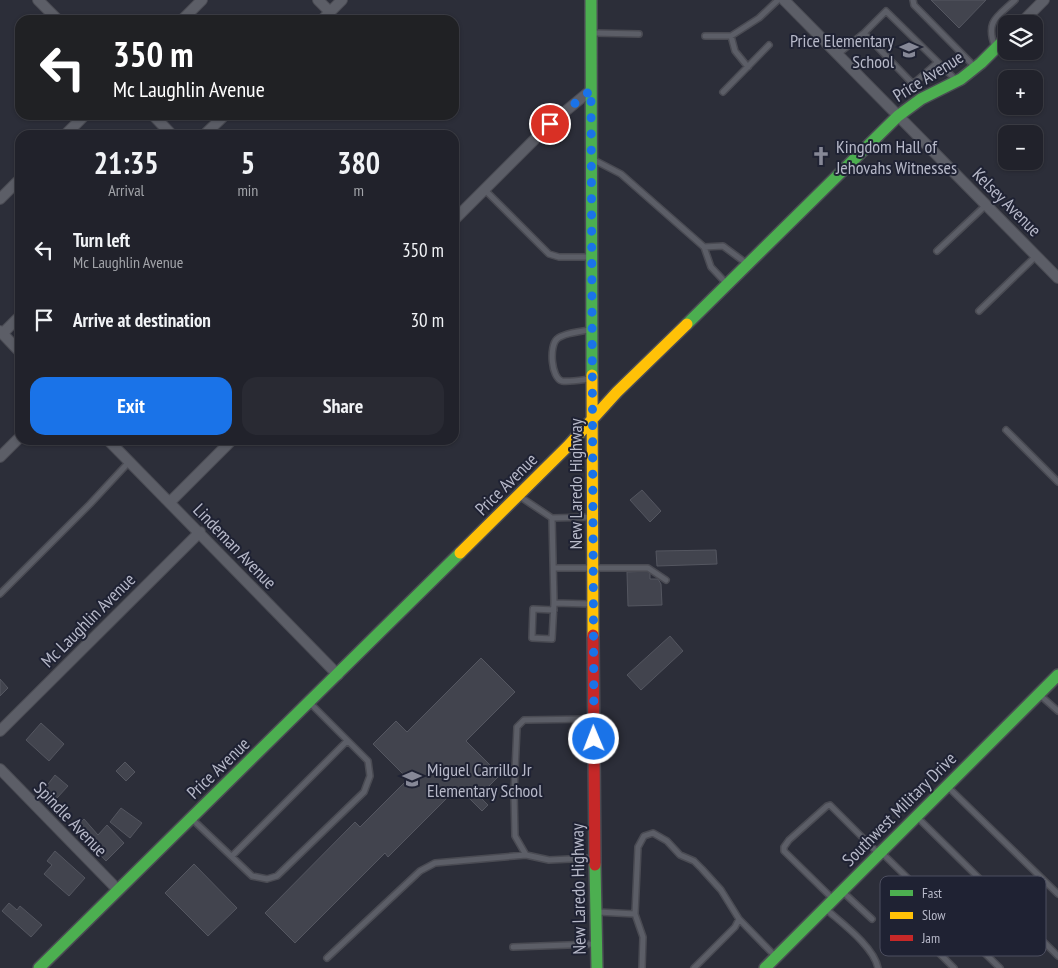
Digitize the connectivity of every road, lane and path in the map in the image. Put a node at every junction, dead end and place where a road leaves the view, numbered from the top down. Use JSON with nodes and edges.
{"nodes":[{"id":1,"x":38,"y":0,"type":"edge"},
{"id":2,"x":202,"y":0,"type":"edge"},
{"id":3,"x":318,"y":0,"type":"edge"},
{"id":4,"x":342,"y":0,"type":"edge"},
{"id":5,"x":591,"y":0,"type":"edge"},
{"id":6,"x":778,"y":0,"type":"edge"},
{"id":7,"x":784,"y":0,"type":"edge"},
{"id":8,"x":913,"y":0,"type":"edge"},
{"id":9,"x":1015,"y":0,"type":"edge"},
{"id":10,"x":1044,"y":0,"type":"edge"},
{"id":11,"x":330,"y":12,"type":"junction"},
{"id":12,"x":53,"y":15,"type":"edge"},
{"id":13,"x":187,"y":15,"type":"edge"},
{"id":14,"x":327,"y":15,"type":"edge"},
{"id":15,"x":1029,"y":15,"type":"edge"},
{"id":16,"x":864,"y":32,"type":"junction"},
{"id":17,"x":591,"y":33,"type":"junction"},
{"id":18,"x":638,"y":34,"type":"dead end"},
{"id":19,"x":705,"y":36,"type":"dead end"},
{"id":20,"x":730,"y":36,"type":"junction"},
{"id":21,"x":770,"y":45,"type":"dead end"},
{"id":22,"x":996,"y":48,"type":"joint"},
{"id":23,"x":838,"y":54,"type":"junction"},
{"id":24,"x":937,"y":63,"type":"junction"},
{"id":25,"x":748,"y":67,"type":"junction"},
{"id":26,"x":975,"y":68,"type":"junction"},
{"id":27,"x":957,"y":81,"type":"junction"},
{"id":28,"x":591,"y":90,"type":"junction"},
{"id":29,"x":723,"y":92,"type":"dead end"},
{"id":30,"x":898,"y":116,"type":"junction"},
{"id":31,"x":80,"y":120,"type":"edge"},
{"id":32,"x":157,"y":120,"type":"edge"},
{"id":33,"x":220,"y":120,"type":"edge"},
{"id":34,"x":70,"y":130,"type":"edge"},
{"id":35,"x":167,"y":130,"type":"edge"},
{"id":36,"x":209,"y":130,"type":"edge"},
{"id":37,"x":592,"y":159,"type":"junction"},
{"id":38,"x":15,"y":184,"type":"edge"},
{"id":39,"x":485,"y":190,"type":"junction"},
{"id":40,"x":0,"y":199,"type":"edge"},
{"id":41,"x":986,"y":204,"type":"junction"},
{"id":42,"x":459,"y":215,"type":"edge"},
{"id":43,"x":704,"y":247,"type":"junction"},
{"id":44,"x":937,"y":251,"type":"dead end"},
{"id":45,"x":1036,"y":255,"type":"junction"},
{"id":46,"x":592,"y":257,"type":"junction"},
{"id":47,"x":748,"y":264,"type":"junction"},
{"id":48,"x":1058,"y":278,"type":"edge"},
{"id":49,"x":727,"y":284,"type":"junction"},
{"id":50,"x":979,"y":311,"type":"dead end"},
{"id":51,"x":15,"y":320,"type":"edge"},
{"id":52,"x":592,"y":329,"type":"junction"},
{"id":53,"x":1,"y":333,"type":"edge"},
{"id":54,"x":15,"y":347,"type":"edge"},
{"id":55,"x":592,"y":379,"type":"junction"},
{"id":56,"x":592,"y":420,"type":"junction"},
{"id":57,"x":1006,"y":430,"type":"dead end"},
{"id":58,"x":15,"y":442,"type":"edge"},
{"id":59,"x":113,"y":445,"type":"edge"},
{"id":60,"x":227,"y":445,"type":"edge"},
{"id":61,"x":0,"y":457,"type":"edge"},
{"id":62,"x":129,"y":462,"type":"junction"},
{"id":63,"x":1058,"y":482,"type":"edge"},
{"id":64,"x":518,"y":496,"type":"junction"},
{"id":65,"x":170,"y":502,"type":"junction"},
{"id":66,"x":593,"y":517,"type":"junction"},
{"id":67,"x":552,"y":518,"type":"junction"},
{"id":68,"x":200,"y":532,"type":"junction"},
{"id":69,"x":554,"y":568,"type":"junction"},
{"id":70,"x":593,"y":568,"type":"junction"},
{"id":71,"x":666,"y":580,"type":"dead end"},
{"id":72,"x":0,"y":594,"type":"edge"},
{"id":73,"x":554,"y":603,"type":"junction"},
{"id":74,"x":593,"y":604,"type":"junction"},
{"id":75,"x":554,"y":610,"type":"junction"},
{"id":76,"x":338,"y":674,"type":"junction"},
{"id":77,"x":1058,"y":675,"type":"edge"},
{"id":78,"x":1039,"y":694,"type":"junction"},
{"id":79,"x":310,"y":702,"type":"junction"},
{"id":80,"x":1058,"y":710,"type":"edge"},
{"id":81,"x":593,"y":719,"type":"junction"},
{"id":82,"x":0,"y":731,"type":"edge"},
{"id":83,"x":347,"y":741,"type":"junction"},
{"id":84,"x":0,"y":769,"type":"edge"},
{"id":85,"x":947,"y":786,"type":"junction"},
{"id":86,"x":916,"y":817,"type":"junction"},
{"id":87,"x":192,"y":818,"type":"junction"},
{"id":88,"x":880,"y":853,"type":"junction"},
{"id":89,"x":526,"y":855,"type":"junction"},
{"id":90,"x":232,"y":856,"type":"junction"},
{"id":91,"x":595,"y":858,"type":"junction"},
{"id":92,"x":904,"y":876,"type":"edge"},
{"id":93,"x":976,"y":876,"type":"edge"},
{"id":94,"x":1040,"y":876,"type":"edge"},
{"id":95,"x":1046,"y":882,"type":"edge"},
{"id":96,"x":118,"y":890,"type":"junction"},
{"id":97,"x":842,"y":891,"type":"junction"},
{"id":98,"x":1058,"y":894,"type":"edge"},
{"id":99,"x":829,"y":904,"type":"junction"},
{"id":100,"x":595,"y":912,"type":"junction"},
{"id":101,"x":635,"y":914,"type":"junction"},
{"id":102,"x":739,"y":919,"type":"junction"},
{"id":103,"x":872,"y":919,"type":"dead end"},
{"id":104,"x":596,"y":944,"type":"junction"},
{"id":105,"x":1046,"y":944,"type":"edge"},
{"id":106,"x":513,"y":947,"type":"dead end"},
{"id":107,"x":942,"y":956,"type":"edge"},
{"id":108,"x":987,"y":956,"type":"edge"},
{"id":109,"x":1058,"y":956,"type":"edge"},
{"id":110,"x":776,"y":957,"type":"junction"},
{"id":111,"x":327,"y":958,"type":"dead end"},
{"id":112,"x":39,"y":968,"type":"edge"},
{"id":113,"x":596,"y":968,"type":"edge"},
{"id":114,"x":642,"y":968,"type":"edge"},
{"id":115,"x":694,"y":968,"type":"edge"},
{"id":116,"x":765,"y":968,"type":"edge"},
{"id":117,"x":878,"y":968,"type":"edge"},
{"id":118,"x":954,"y":968,"type":"edge"},
{"id":119,"x":1000,"y":968,"type":"edge"}],
"edges":[{"from":1,"to":12,"type":"street"},
{"from":2,"to":13,"type":"street"},
{"from":3,"to":11,"type":"street"},
{"from":4,"to":11,"type":"street"},
{"from":5,"to":17,"type":"main road","name":"New Laredo Highway"},
{"from":6,"to":20,"type":"lane"},
{"from":7,"to":23,"type":"street","name":"Kelsey Avenue"},
{"from":8,"to":26,"type":"lane"},
{"from":9,"to":22,"type":"lane"},
{"from":10,"to":15,"type":"street"},
{"from":11,"to":14,"type":"street"},
{"from":16,"to":23,"type":"lane"},
{"from":16,"to":24,"type":"lane"},
{"from":16,"to":24,"type":"lane"},
{"from":17,"to":18,"type":"lane"},
{"from":17,"to":28,"type":"main road","name":"New Laredo Highway"},
{"from":19,"to":20,"type":"lane"},
{"from":20,"to":25,"type":"lane"},
{"from":21,"to":25,"type":"lane"},
{"from":22,"to":26,"type":"main road","name":"Price Avenue"},
{"from":23,"to":30,"type":"street","name":"Kelsey Avenue"},
{"from":24,"to":27,"type":"lane"},
{"from":25,"to":29,"type":"lane"},
{"from":26,"to":27,"type":"main road","name":"Price Avenue"},
{"from":27,"to":30,"type":"main road","name":"Price Avenue"},
{"from":28,"to":37,"type":"main road","name":"New Laredo Highway"},
{"from":28,"to":39,"type":"street"},
{"from":30,"to":41,"type":"street","name":"Kelsey Avenue"},
{"from":30,"to":47,"type":"main road","name":"Price Avenue"},
{"from":31,"to":34,"type":"street"},
{"from":32,"to":35,"type":"street"},
{"from":33,"to":36,"type":"street"},
{"from":37,"to":43,"type":"lane"},
{"from":37,"to":46,"type":"main road","name":"New Laredo Highway"},
{"from":38,"to":40,"type":"street"},
{"from":39,"to":42,"type":"street"},
{"from":39,"to":46,"type":"lane"},
{"from":41,"to":44,"type":"lane"},
{"from":41,"to":45,"type":"street","name":"Kelsey Avenue"},
{"from":43,"to":47,"type":"lane"},
{"from":43,"to":49,"type":"lane"},
{"from":45,"to":48,"type":"street","name":"Kelsey Avenue"},
{"from":45,"to":50,"type":"lane"},
{"from":46,"to":52,"type":"main road","name":"New Laredo Highway"},
{"from":47,"to":49,"type":"main road","name":"Price Avenue"},
{"from":49,"to":56,"type":"main road","name":"Price Avenue"},
{"from":51,"to":53,"type":"street"},
{"from":52,"to":55,"type":"main road","name":"New Laredo Highway"},
{"from":52,"to":55,"type":"lane"},
{"from":53,"to":54,"type":"street"},
{"from":55,"to":56,"type":"main road","name":"New Laredo Highway"},
{"from":56,"to":64,"type":"main road","name":"Price Avenue"},
{"from":56,"to":66,"type":"main road","name":"New Laredo Highway"},
{"from":57,"to":63,"type":"lane"},
{"from":58,"to":61,"type":"street"},
{"from":59,"to":62,"type":"street","name":"Lindeman Avenue"},
{"from":60,"to":65,"type":"street"},
{"from":62,"to":65,"type":"street","name":"Lindeman Avenue"},
{"from":62,"to":72,"type":"lane"},
{"from":64,"to":67,"type":"lane"},
{"from":64,"to":76,"type":"main road","name":"Price Avenue"},
{"from":65,"to":68,"type":"street","name":"Lindeman Avenue"},
{"from":66,"to":67,"type":"lane"},
{"from":66,"to":70,"type":"main road","name":"New Laredo Highway"},
{"from":67,"to":69,"type":"lane"},
{"from":68,"to":76,"type":"street","name":"Lindeman Avenue"},
{"from":68,"to":82,"type":"street","name":"Mc Laughlin Avenue"},
{"from":69,"to":70,"type":"lane"},
{"from":69,"to":73,"type":"lane"},
{"from":70,"to":71,"type":"lane"},
{"from":70,"to":74,"type":"main road","name":"New Laredo Highway"},
{"from":73,"to":74,"type":"lane"},
{"from":73,"to":75,"type":"lane"},
{"from":74,"to":81,"type":"main road","name":"New Laredo Highway"},
{"from":75,"to":75,"type":"lane"},
{"from":76,"to":79,"type":"main road","name":"Price Avenue"},
{"from":77,"to":78,"type":"main road","name":"Southwest Military Drive"},
{"from":78,"to":80,"type":"lane"},
{"from":78,"to":85,"type":"main road","name":"Southwest Military Drive"},
{"from":79,"to":83,"type":"lane"},
{"from":79,"to":87,"type":"main road","name":"Price Avenue"},
{"from":81,"to":89,"type":"lane"},
{"from":81,"to":91,"type":"main road","name":"New Laredo Highway"},
{"from":83,"to":90,"type":"lane"},
{"from":83,"to":90,"type":"lane"},
{"from":84,"to":96,"type":"street","name":"Spindle Avenue"},
{"from":85,"to":86,"type":"main road","name":"Southwest Military Drive"},
{"from":85,"to":94,"type":"lane"},
{"from":86,"to":88,"type":"main road","name":"Southwest Military Drive"},
{"from":86,"to":93,"type":"lane"},
{"from":87,"to":90,"type":"lane"},
{"from":87,"to":96,"type":"main road","name":"Price Avenue"},
{"from":88,"to":92,"type":"lane"},
{"from":88,"to":97,"type":"main road","name":"Southwest Military Drive"},
{"from":88,"to":99,"type":"lane"},
{"from":89,"to":91,"type":"lane"},
{"from":89,"to":111,"type":"lane"},
{"from":91,"to":100,"type":"main road","name":"New Laredo Highway"},
{"from":95,"to":98,"type":"lane"},
{"from":96,"to":112,"type":"main road","name":"Price Avenue"},
{"from":97,"to":99,"type":"main road","name":"Southwest Military Drive"},
{"from":97,"to":103,"type":"lane"},
{"from":99,"to":110,"type":"main road","name":"Southwest Military Drive"},
{"from":99,"to":117,"type":"lane"},
{"from":100,"to":101,"type":"lane"},
{"from":100,"to":104,"type":"main road","name":"New Laredo Highway"},
{"from":101,"to":102,"type":"lane"},
{"from":101,"to":114,"type":"lane"},
{"from":102,"to":110,"type":"lane"},
{"from":102,"to":115,"type":"lane"},
{"from":104,"to":106,"type":"lane"},
{"from":104,"to":113,"type":"main road","name":"New Laredo Highway"},
{"from":105,"to":109,"type":"lane"},
{"from":107,"to":118,"type":"lane"},
{"from":108,"to":119,"type":"lane"},
{"from":110,"to":116,"type":"main road","name":"Southwest Military Drive"}]}
